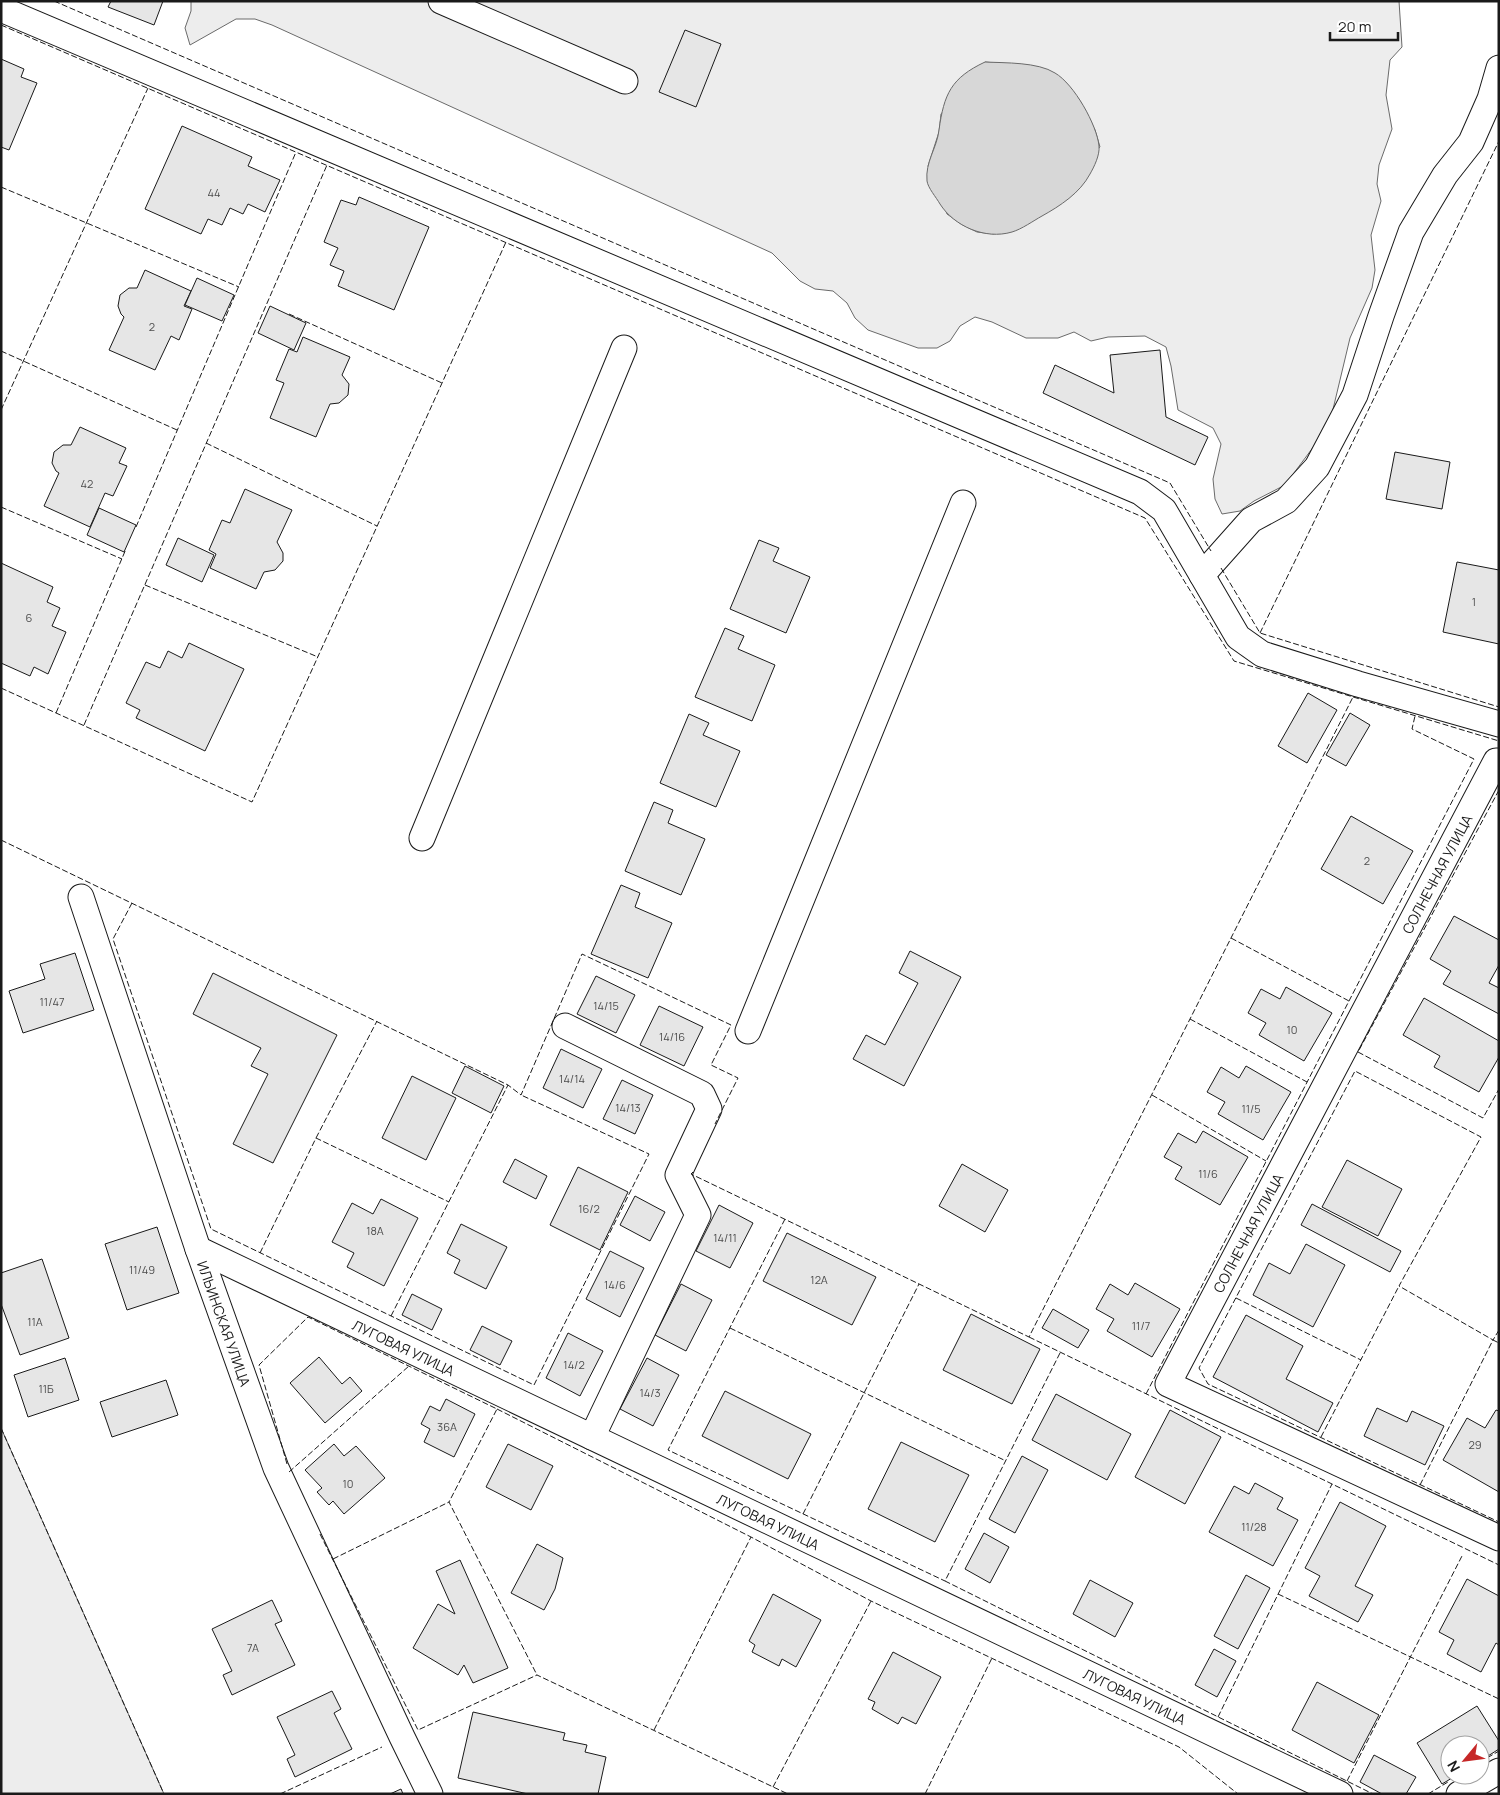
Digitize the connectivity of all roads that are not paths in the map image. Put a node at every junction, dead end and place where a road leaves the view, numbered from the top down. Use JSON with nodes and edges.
{"nodes":[{"id":1,"x":441,"y":1,"type":"edge"},
{"id":2,"x":1,"y":9,"type":"edge"},
{"id":3,"x":1499,"y":68,"type":"edge"},
{"id":4,"x":625,"y":81,"type":"dead end"},
{"id":5,"x":624,"y":348,"type":"dead end"},
{"id":6,"x":963,"y":503,"type":"dead end"},
{"id":7,"x":1202,"y":575,"type":"junction"},
{"id":8,"x":1499,"y":724,"type":"edge"},
{"id":9,"x":1499,"y":761,"type":"edge"},
{"id":10,"x":422,"y":838,"type":"dead end"},
{"id":11,"x":81,"y":897,"type":"dead end"},
{"id":12,"x":565,"y":1026,"type":"dead end"},
{"id":13,"x":748,"y":1031,"type":"dead end"},
{"id":14,"x":198,"y":1249,"type":"junction"},
{"id":15,"x":592,"y":1437,"type":"junction"},
{"id":16,"x":1499,"y":1538,"type":"edge"},
{"id":17,"x":1499,"y":1771,"type":"edge"},
{"id":18,"x":430,"y":1794,"type":"edge"},
{"id":19,"x":1340,"y":1794,"type":"edge"},
{"id":20,"x":1459,"y":1794,"type":"edge"}],
"edges":[{"from":1,"to":4,"type":"street"},
{"from":2,"to":7,"type":"street"},
{"from":3,"to":7,"type":"street"},
{"from":5,"to":10,"type":"street"},
{"from":6,"to":13,"type":"street"},
{"from":7,"to":8,"type":"street"},
{"from":9,"to":16,"type":"street","name":"СОЛНЕЧНАЯ УЛИЦА"},
{"from":11,"to":14,"type":"street","name":"ИЛЬИНСКАЯ УЛИЦА"},
{"from":12,"to":15,"type":"street"},
{"from":14,"to":15,"type":"street","name":"ЛУГОВАЯ УЛИЦА"},
{"from":14,"to":18,"type":"street","name":"ИЛЬИНСКАЯ УЛИЦА"},
{"from":15,"to":19,"type":"street","name":"ЛУГОВАЯ УЛИЦА"},
{"from":17,"to":20,"type":"street"}]}
